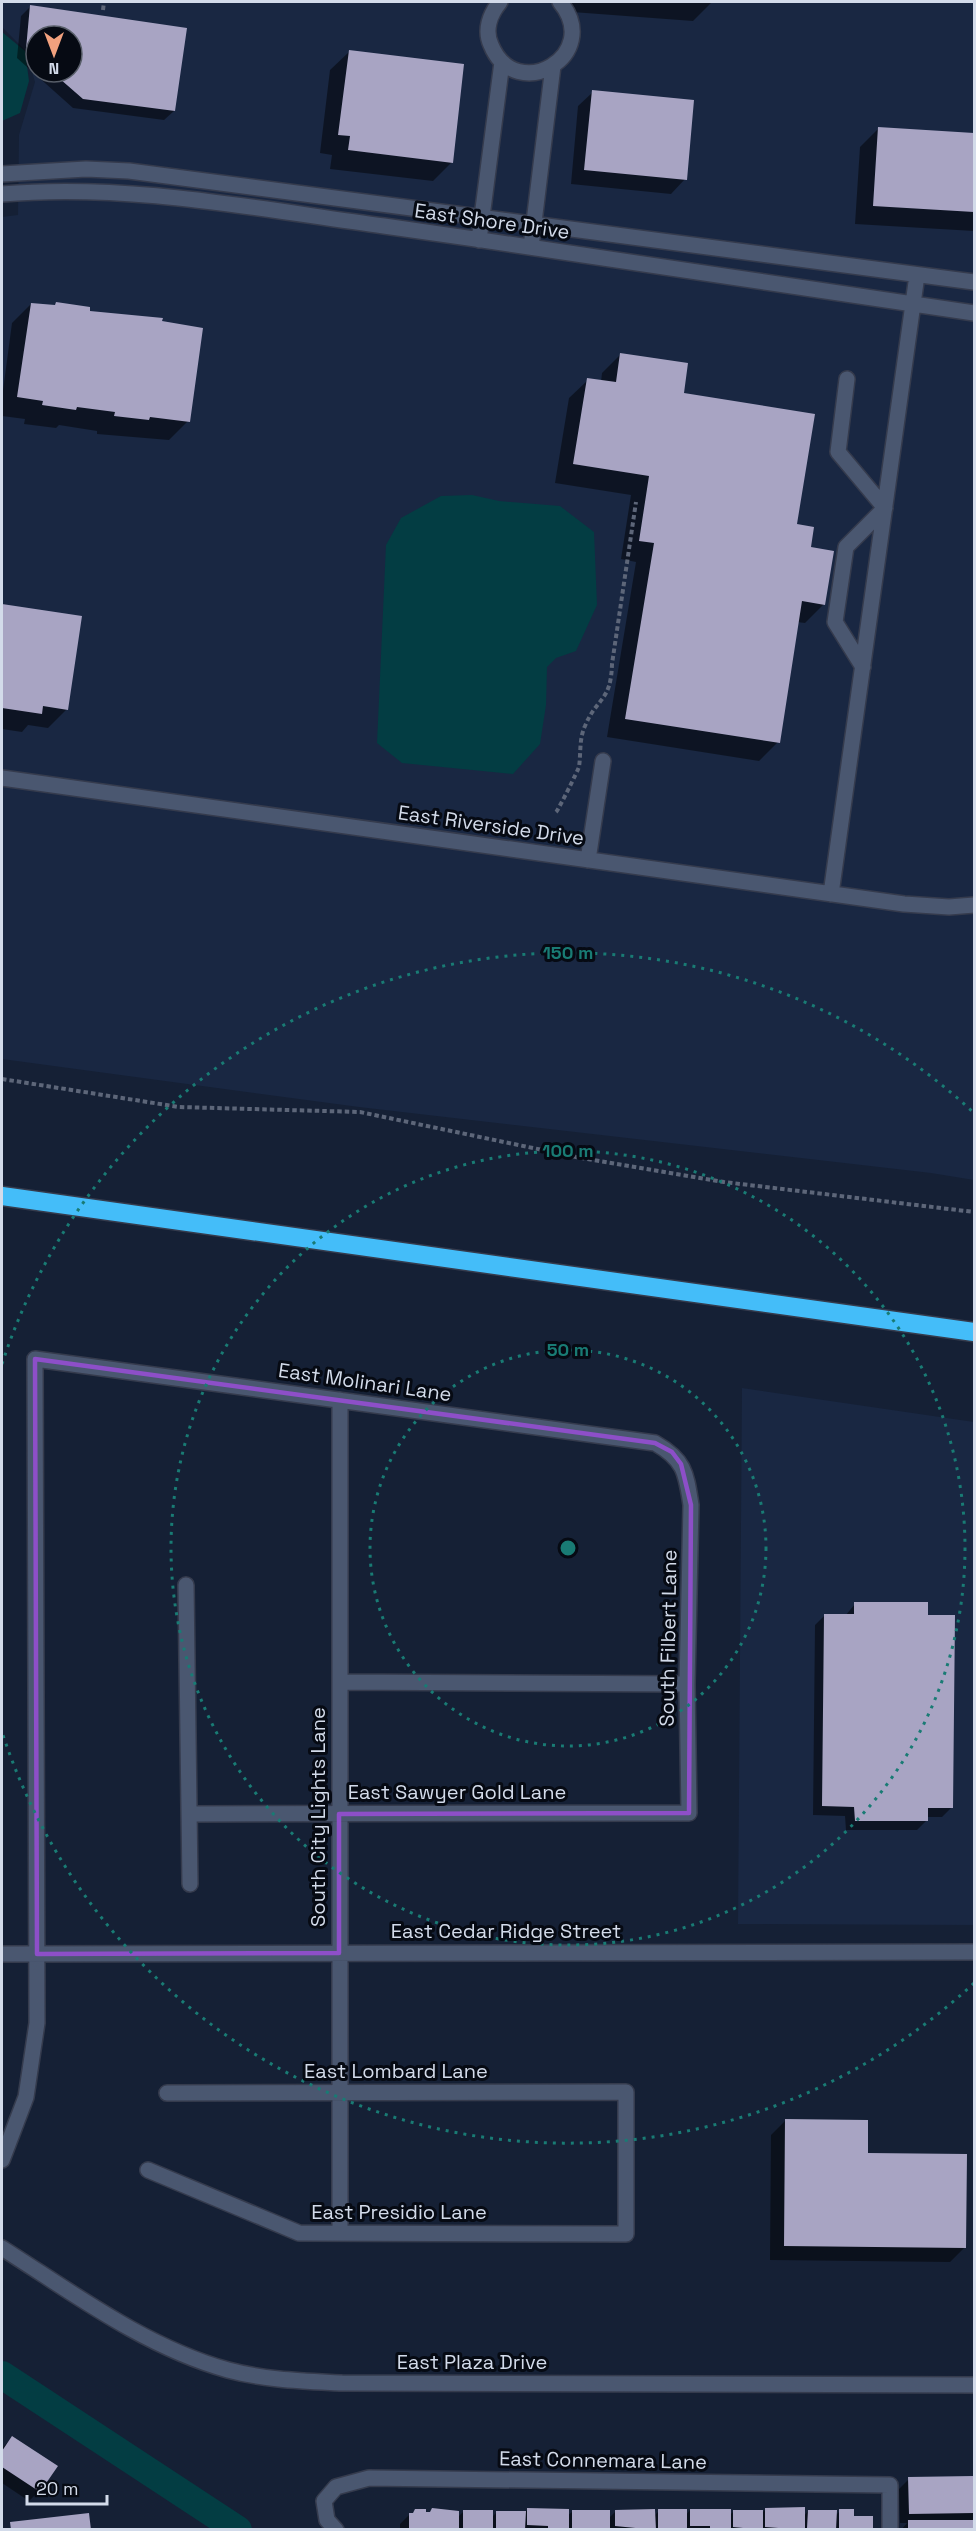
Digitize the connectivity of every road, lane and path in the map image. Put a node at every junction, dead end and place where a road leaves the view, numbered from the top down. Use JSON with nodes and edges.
{"nodes":[{"id":1,"x":104,"y":2,"type":"edge"},
{"id":2,"x":500,"y":2,"type":"edge"},
{"id":3,"x":560,"y":2,"type":"edge"},
{"id":4,"x":103,"y":10,"type":"dead end"},
{"id":5,"x":502,"y":62,"type":"junction"},
{"id":6,"x":553,"y":66,"type":"junction"},
{"id":7,"x":2,"y":174,"type":"edge"},
{"id":8,"x":2,"y":194,"type":"edge"},
{"id":9,"x":481,"y":218,"type":"junction"},
{"id":10,"x":534,"y":225,"type":"junction"},
{"id":11,"x":478,"y":240,"type":"junction"},
{"id":12,"x":531,"y":247,"type":"junction"},
{"id":13,"x":916,"y":275,"type":"junction"},
{"id":14,"x":975,"y":282,"type":"edge"},
{"id":15,"x":914,"y":303,"type":"junction"},
{"id":16,"x":975,"y":313,"type":"edge"},
{"id":17,"x":847,"y":379,"type":"dead end"},
{"id":18,"x":636,"y":502,"type":"dead end"},
{"id":19,"x":885,"y":508,"type":"junction"},
{"id":20,"x":863,"y":667,"type":"junction"},
{"id":21,"x":603,"y":761,"type":"dead end"},
{"id":22,"x":2,"y":778,"type":"edge"},
{"id":23,"x":556,"y":812,"type":"dead end"},
{"id":24,"x":588,"y":860,"type":"junction"},
{"id":25,"x":831,"y":894,"type":"junction"},
{"id":26,"x":975,"y":905,"type":"edge"},
{"id":27,"x":2,"y":1079,"type":"edge"},
{"id":28,"x":2,"y":1196,"type":"edge"},
{"id":29,"x":975,"y":1212,"type":"edge"},
{"id":30,"x":975,"y":1332,"type":"edge"},
{"id":31,"x":340,"y":1400,"type":"junction"},
{"id":32,"x":681,"y":1464,"type":"joint"},
{"id":33,"x":186,"y":1585,"type":"dead end"},
{"id":34,"x":340,"y":1682,"type":"junction"},
{"id":35,"x":687,"y":1684,"type":"junction"},
{"id":36,"x":689,"y":1813,"type":"joint"},
{"id":37,"x":189,"y":1814,"type":"junction"},
{"id":38,"x":339,"y":1814,"type":"junction"},
{"id":39,"x":190,"y":1884,"type":"dead end"},
{"id":40,"x":975,"y":1952,"type":"edge"},
{"id":41,"x":339,"y":1953,"type":"junction"},
{"id":42,"x":2,"y":1954,"type":"edge"},
{"id":43,"x":37,"y":1954,"type":"junction"},
{"id":44,"x":340,"y":2092,"type":"junction"},
{"id":45,"x":167,"y":2093,"type":"dead end"},
{"id":46,"x":2,"y":2160,"type":"edge"},
{"id":47,"x":148,"y":2170,"type":"dead end"},
{"id":48,"x":340,"y":2233,"type":"junction"},
{"id":49,"x":626,"y":2234,"type":"joint"},
{"id":50,"x":2,"y":2248,"type":"edge"},
{"id":51,"x":975,"y":2385,"type":"edge"},
{"id":52,"x":336,"y":2529,"type":"edge"},
{"id":53,"x":890,"y":2529,"type":"edge"}],
"edges":[{"from":1,"to":4,"type":"path"},
{"from":2,"to":5,"type":"street"},
{"from":3,"to":6,"type":"street"},
{"from":5,"to":6,"type":"street"},
{"from":5,"to":9,"type":"street"},
{"from":6,"to":10,"type":"street"},
{"from":7,"to":9,"type":"street","name":"East Shore Drive"},
{"from":8,"to":11,"type":"street","name":"East Shore Drive"},
{"from":9,"to":10,"type":"street","name":"East Shore Drive"},
{"from":9,"to":11,"type":"street"},
{"from":10,"to":12,"type":"street"},
{"from":10,"to":13,"type":"street","name":"East Shore Drive"},
{"from":11,"to":12,"type":"street","name":"East Shore Drive"},
{"from":12,"to":15,"type":"street","name":"East Shore Drive"},
{"from":13,"to":14,"type":"street","name":"East Shore Drive"},
{"from":13,"to":15,"type":"street"},
{"from":15,"to":16,"type":"street","name":"East Shore Drive"},
{"from":15,"to":19,"type":"street"},
{"from":17,"to":19,"type":"street"},
{"from":18,"to":23,"type":"path"},
{"from":19,"to":20,"type":"street"},
{"from":19,"to":20,"type":"street"},
{"from":20,"to":25,"type":"street"},
{"from":21,"to":24,"type":"street"},
{"from":22,"to":24,"type":"street","name":"East Riverside Drive"},
{"from":24,"to":25,"type":"street","name":"East Riverside Drive"},
{"from":25,"to":26,"type":"street","name":"East Riverside Drive"},
{"from":27,"to":29,"type":"path"},
{"from":28,"to":30,"type":"highway"},
{"from":31,"to":32,"type":"street","name":"East Molinari Lane"},
{"from":31,"to":34,"type":"street","name":"South City Lights Lane"},
{"from":31,"to":43,"type":"street","name":"East Molinari Lane"},
{"from":32,"to":35,"type":"street","name":"South Filbert Lane"},
{"from":33,"to":37,"type":"street"},
{"from":34,"to":35,"type":"street"},
{"from":34,"to":38,"type":"street","name":"South City Lights Lane"},
{"from":35,"to":36,"type":"street","name":"South Filbert Lane"},
{"from":36,"to":38,"type":"street","name":"East Sawyer Gold Lane"},
{"from":37,"to":38,"type":"street","name":"East Sawyer Gold Lane"},
{"from":37,"to":39,"type":"street"},
{"from":38,"to":41,"type":"street","name":"South City Lights Lane"},
{"from":40,"to":41,"type":"street","name":"East Cedar Ridge Street"},
{"from":41,"to":43,"type":"street","name":"East Cedar Ridge Street"},
{"from":41,"to":44,"type":"street","name":"South City Lights Lane"},
{"from":42,"to":43,"type":"street","name":"East Cedar Ridge Street"},
{"from":43,"to":46,"type":"street"},
{"from":44,"to":45,"type":"street","name":"East Lombard Lane"},
{"from":44,"to":48,"type":"street","name":"South City Lights Lane"},
{"from":44,"to":49,"type":"street","name":"East Lombard Lane"},
{"from":47,"to":48,"type":"street","name":"East Presidio Lane"},
{"from":48,"to":49,"type":"street","name":"East Presidio Lane"},
{"from":50,"to":51,"type":"street","name":"East Plaza Drive"},
{"from":52,"to":53,"type":"street","name":"East Connemara Lane"}]}
